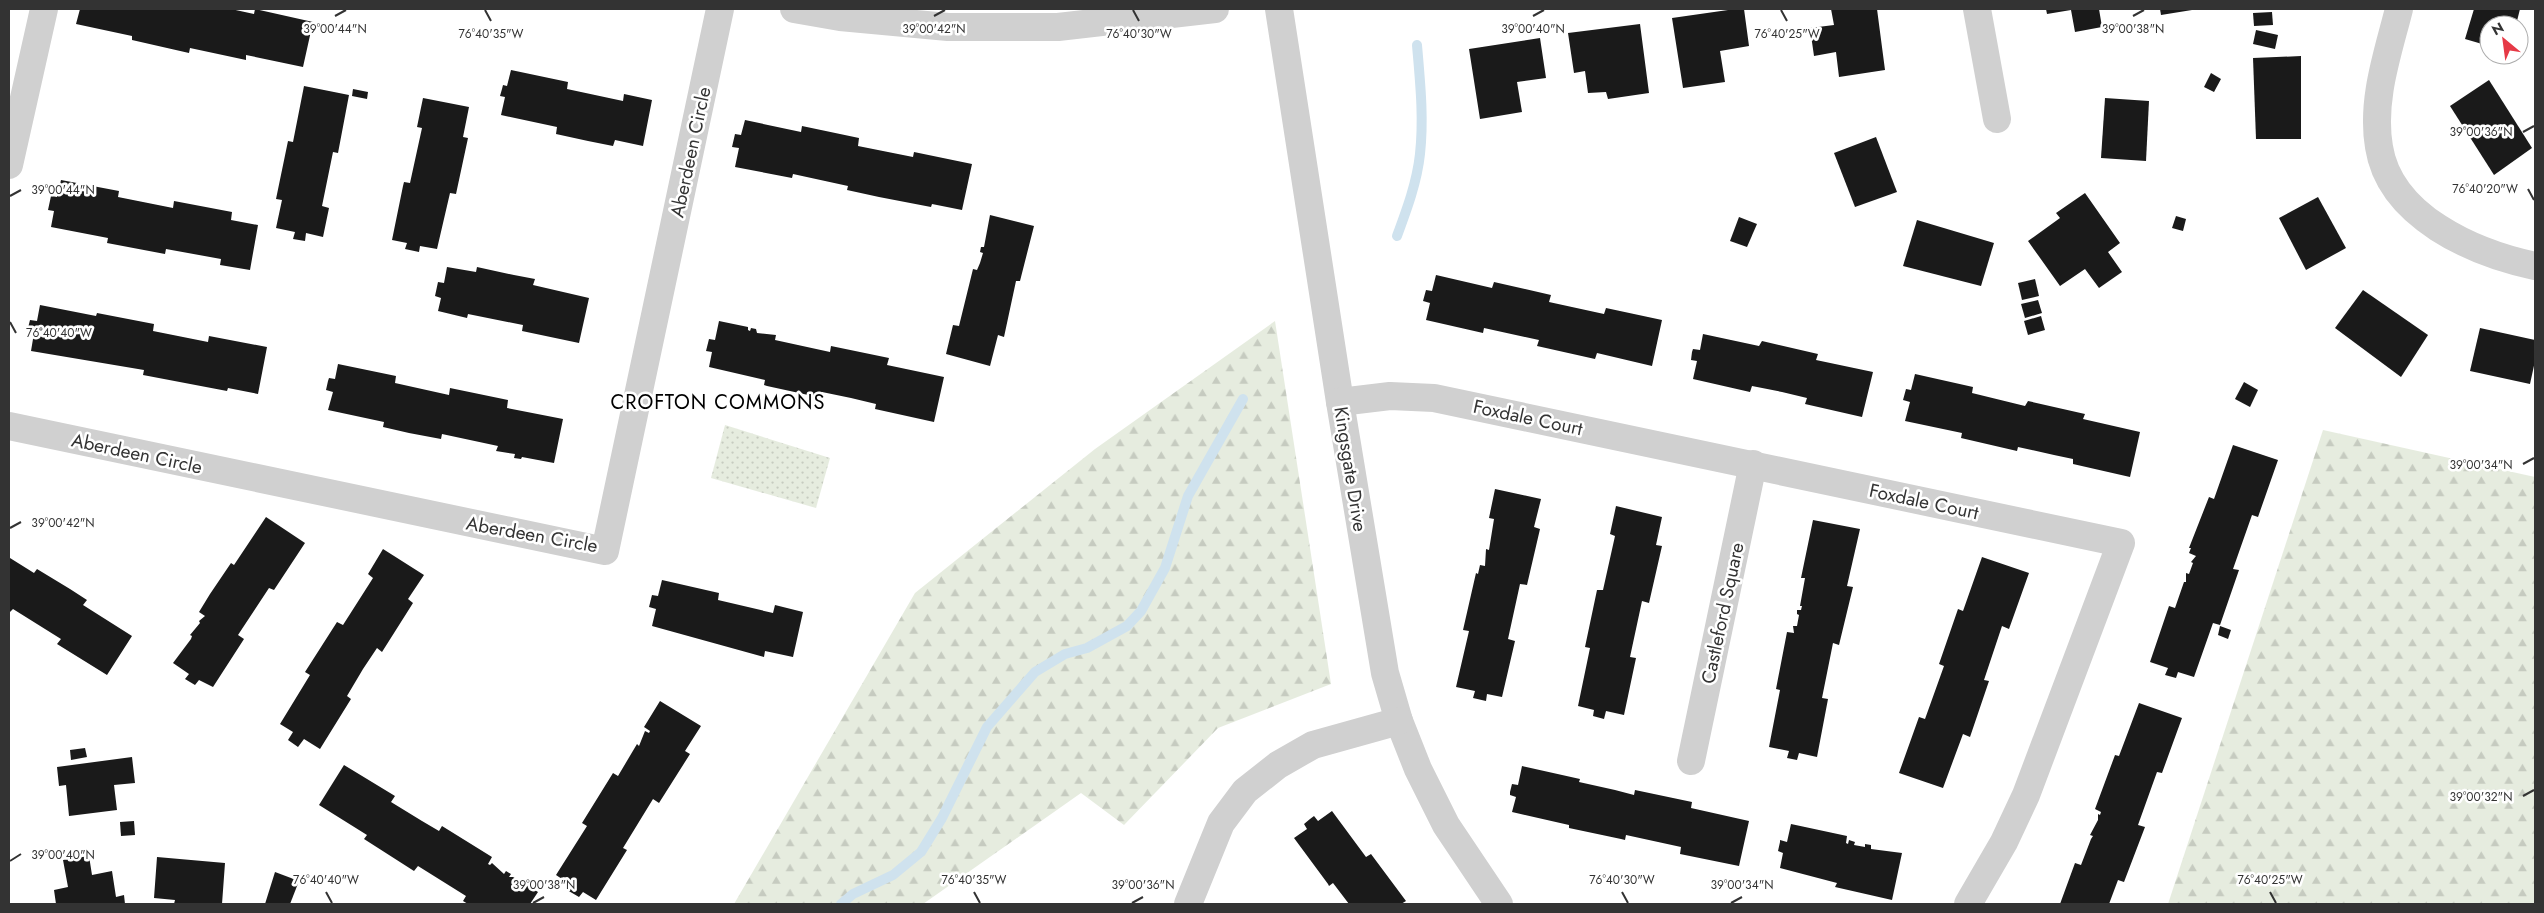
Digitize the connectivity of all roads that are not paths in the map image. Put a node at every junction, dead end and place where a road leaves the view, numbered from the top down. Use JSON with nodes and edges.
{"nodes":[{"id":1,"x":44,"y":9,"type":"edge"},
{"id":2,"x":720,"y":9,"type":"edge"},
{"id":3,"x":794,"y":9,"type":"edge"},
{"id":4,"x":1215,"y":9,"type":"edge"},
{"id":5,"x":1279,"y":9,"type":"edge"},
{"id":6,"x":1977,"y":9,"type":"edge"},
{"id":7,"x":2400,"y":9,"type":"edge"},
{"id":8,"x":1057,"y":18,"type":"edge"},
{"id":9,"x":1997,"y":119,"type":"dead end"},
{"id":10,"x":9,"y":165,"type":"edge"},
{"id":11,"x":2535,"y":266,"type":"edge"},
{"id":12,"x":1340,"y":402,"type":"junction"},
{"id":13,"x":9,"y":426,"type":"edge"},
{"id":14,"x":1753,"y":464,"type":"junction"},
{"id":15,"x":1398,"y":721,"type":"junction"},
{"id":16,"x":1692,"y":761,"type":"dead end"},
{"id":17,"x":1188,"y":904,"type":"edge"},
{"id":18,"x":1499,"y":904,"type":"edge"},
{"id":19,"x":1968,"y":904,"type":"edge"}],
"edges":[{"from":1,"to":10,"type":"street"},
{"from":2,"to":13,"type":"street","name":"Aberdeen Circle"},
{"from":3,"to":8,"type":"street"},
{"from":4,"to":8,"type":"street"},
{"from":5,"to":12,"type":"street","name":"Kingsgate Drive"},
{"from":6,"to":9,"type":"street"},
{"from":7,"to":11,"type":"street"},
{"from":12,"to":14,"type":"street","name":"Foxdale Court"},
{"from":12,"to":15,"type":"street","name":"Kingsgate Drive"},
{"from":14,"to":16,"type":"street","name":"Castleford Square"},
{"from":14,"to":19,"type":"street","name":"Foxdale Court"},
{"from":15,"to":17,"type":"street"},
{"from":15,"to":18,"type":"street","name":"Kingsgate Drive"}]}
